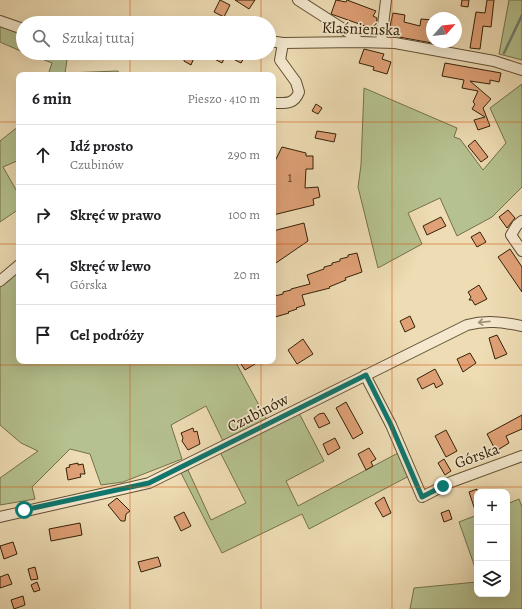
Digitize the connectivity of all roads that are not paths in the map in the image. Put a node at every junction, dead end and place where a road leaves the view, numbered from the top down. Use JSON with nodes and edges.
{"nodes":[{"id":1,"x":298,"y":0,"type":"edge"},
{"id":2,"x":386,"y":0,"type":"edge"},
{"id":3,"x":0,"y":21,"type":"edge"},
{"id":4,"x":16,"y":27,"type":"edge"},
{"id":5,"x":276,"y":42,"type":"edge"},
{"id":6,"x":359,"y":42,"type":"junction"},
{"id":7,"x":381,"y":42,"type":"junction"},
{"id":8,"x":283,"y":43,"type":"junction"},
{"id":9,"x":522,"y":70,"type":"edge"},
{"id":10,"x":276,"y":103,"type":"edge"},
{"id":11,"x":522,"y":221,"type":"edge"},
{"id":12,"x":522,"y":251,"type":"edge"},
{"id":13,"x":16,"y":268,"type":"edge"},
{"id":14,"x":0,"y":281,"type":"edge"},
{"id":15,"x":522,"y":326,"type":"edge"},
{"id":16,"x":366,"y":375,"type":"junction"},
{"id":17,"x":522,"y":456,"type":"edge"},
{"id":18,"x":0,"y":517,"type":"edge"}],
"edges":[{"from":1,"to":6,"type":"street"},
{"from":2,"to":7,"type":"street"},
{"from":3,"to":4,"type":"street"},
{"from":5,"to":8,"type":"street","name":"Klaśnieńska"},
{"from":6,"to":7,"type":"street","name":"Klaśnieńska"},
{"from":6,"to":8,"type":"street","name":"Klaśnieńska"},
{"from":7,"to":9,"type":"street","name":"Klaśnieńska"},
{"from":8,"to":10,"type":"street"},
{"from":11,"to":12,"type":"street"},
{"from":13,"to":14,"type":"street"},
{"from":15,"to":16,"type":"street","name":"Czubinów","one_way":true},
{"from":16,"to":17,"type":"street","name":"Górska"},
{"from":16,"to":18,"type":"street","name":"Czubinów"}]}
